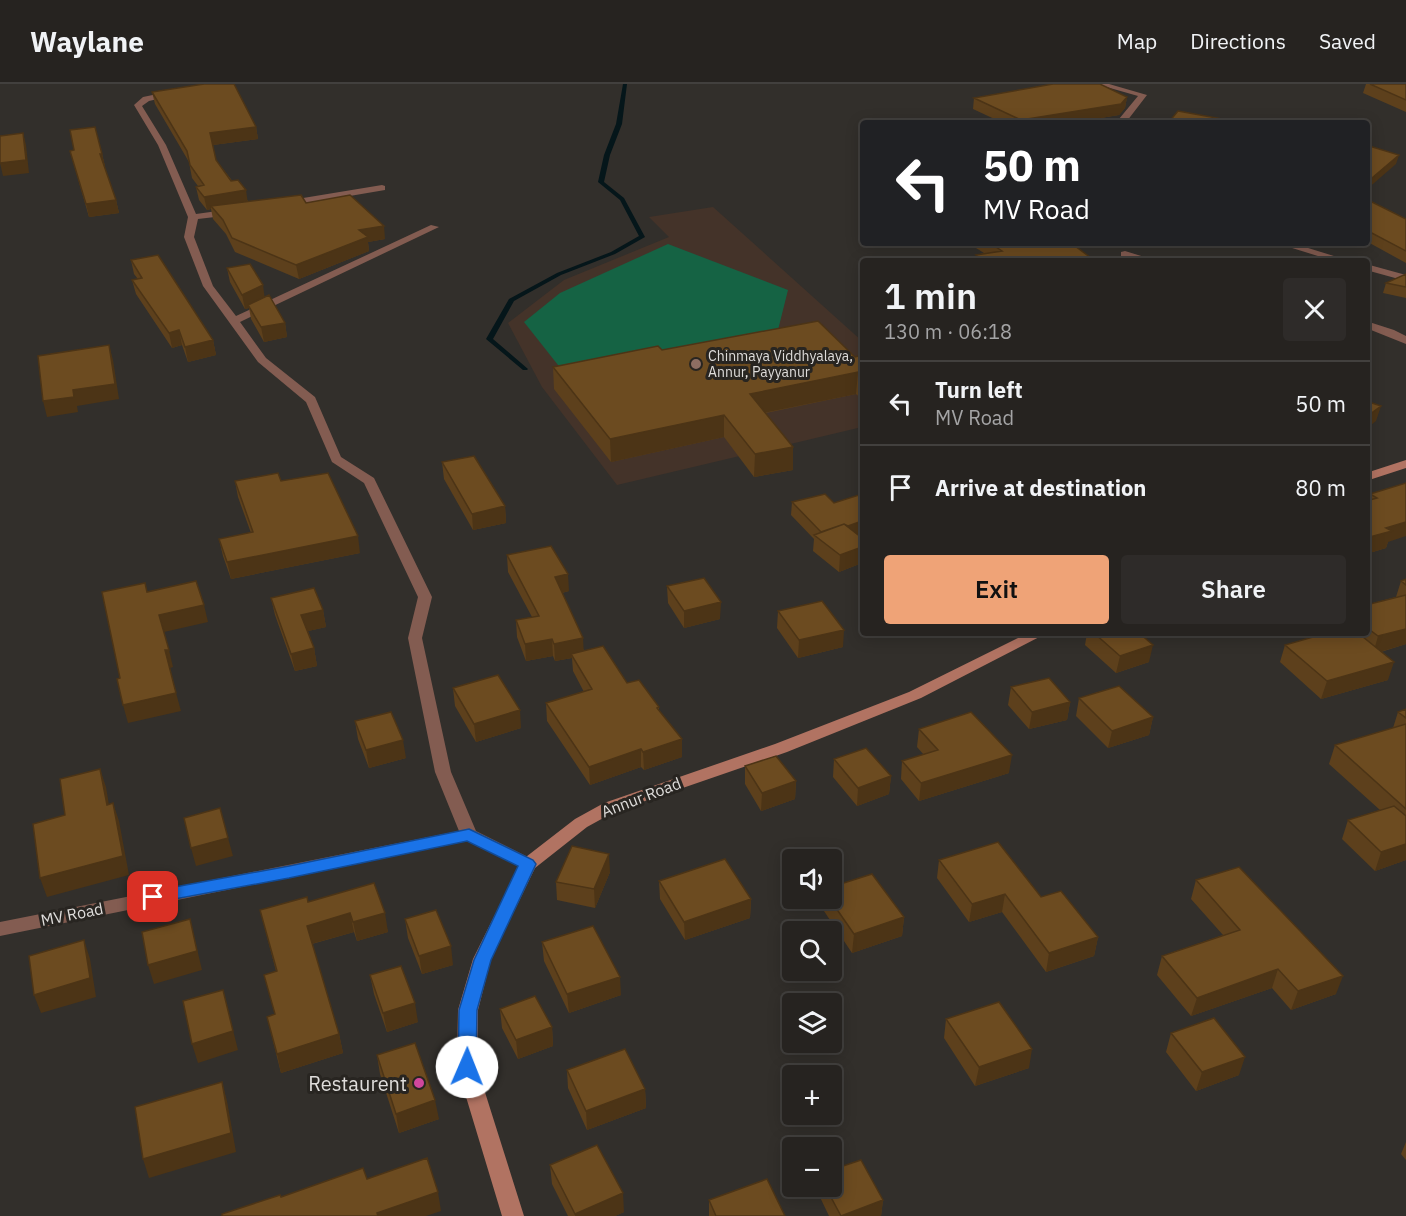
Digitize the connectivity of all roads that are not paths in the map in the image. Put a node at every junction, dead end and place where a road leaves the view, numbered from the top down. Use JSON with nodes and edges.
{"nodes":[{"id":1,"x":1100,"y":84,"type":"edge"},
{"id":2,"x":189,"y":89,"type":"edge"},
{"id":3,"x":1123,"y":120,"type":"edge"},
{"id":4,"x":382,"y":188,"type":"dead end"},
{"id":5,"x":273,"y":205,"type":"edge"},
{"id":6,"x":239,"y":210,"type":"edge"},
{"id":7,"x":193,"y":217,"type":"junction"},
{"id":8,"x":434,"y":227,"type":"dead end"},
{"id":9,"x":1292,"y":246,"type":"edge"},
{"id":10,"x":1125,"y":254,"type":"dead end"},
{"id":11,"x":1138,"y":258,"type":"edge"},
{"id":12,"x":1334,"y":258,"type":"edge"},
{"id":13,"x":1370,"y":268,"type":"edge"},
{"id":14,"x":1406,"y":278,"type":"edge"},
{"id":15,"x":234,"y":321,"type":"junction"},
{"id":16,"x":1370,"y":325,"type":"edge"},
{"id":17,"x":1406,"y":340,"type":"edge"},
{"id":18,"x":1406,"y":464,"type":"edge"},
{"id":19,"x":1370,"y":476,"type":"edge"},
{"id":20,"x":1034,"y":636,"type":"edge"},
{"id":21,"x":469,"y":835,"type":"junction"},
{"id":22,"x":528,"y":864,"type":"junction"},
{"id":23,"x":0,"y":929,"type":"edge"},
{"id":24,"x":513,"y":1216,"type":"edge"}],
"edges":[{"from":1,"to":3,"type":"street"},
{"from":2,"to":7,"type":"street"},
{"from":4,"to":5,"type":"street"},
{"from":6,"to":7,"type":"street"},
{"from":7,"to":15,"type":"street"},
{"from":8,"to":15,"type":"street"},
{"from":9,"to":12,"type":"street"},
{"from":10,"to":11,"type":"street"},
{"from":13,"to":14,"type":"street"},
{"from":15,"to":21,"type":"street"},
{"from":16,"to":17,"type":"street"},
{"from":18,"to":19,"type":"main road"},
{"from":20,"to":22,"type":"main road","name":"Annur Road"},
{"from":21,"to":22,"type":"street"},
{"from":21,"to":23,"type":"street","name":"MV Road"},
{"from":22,"to":24,"type":"main road","name":"Annur Road"}]}
